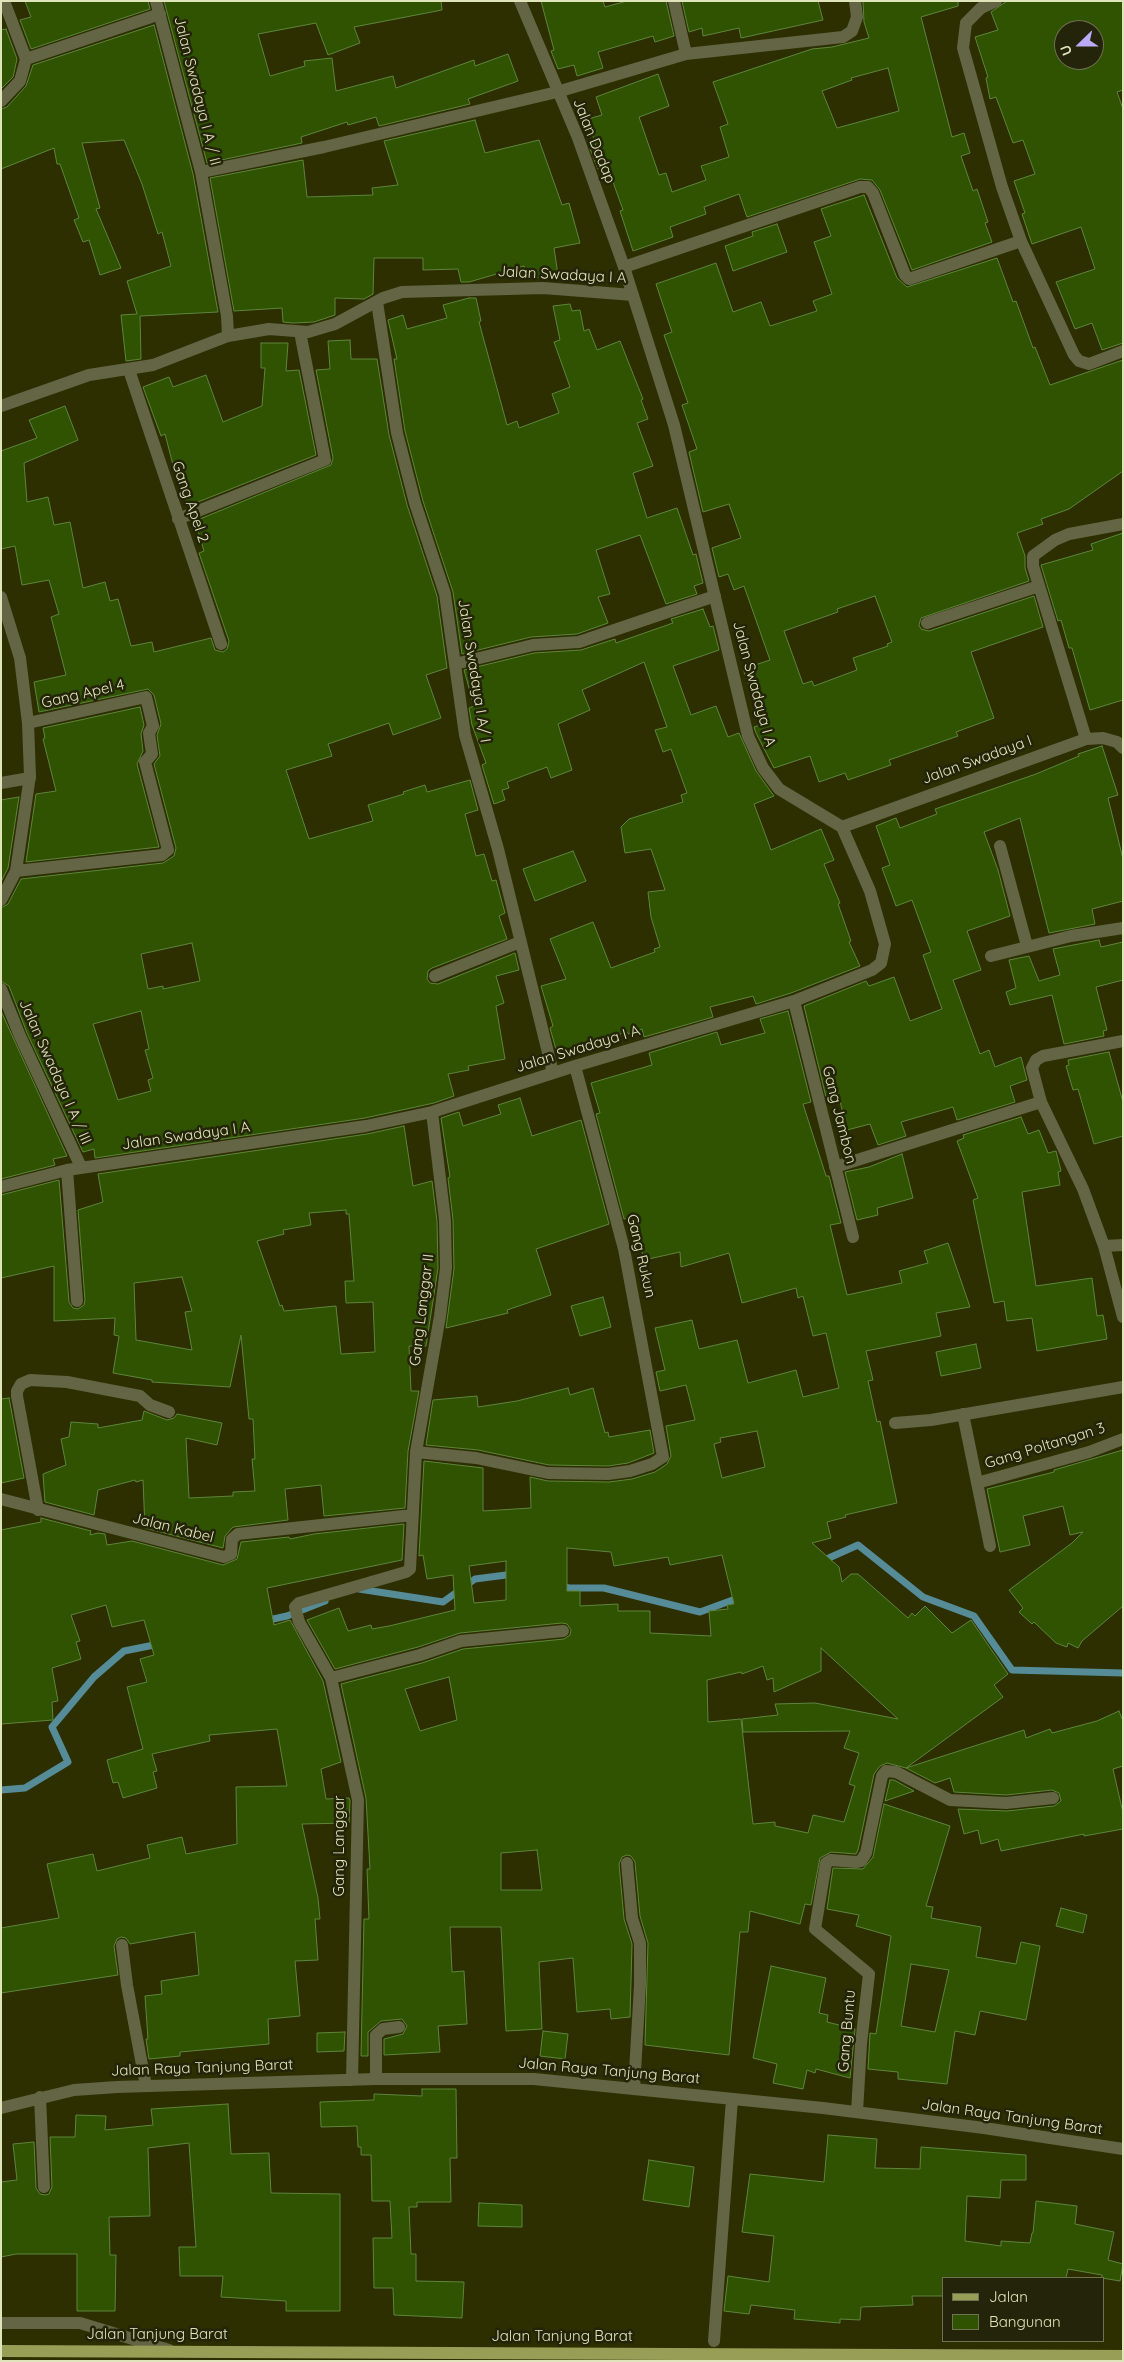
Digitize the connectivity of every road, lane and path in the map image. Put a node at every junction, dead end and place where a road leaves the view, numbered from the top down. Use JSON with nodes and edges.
{"nodes":[{"id":1,"x":4,"y":1,"type":"edge"},
{"id":2,"x":156,"y":1,"type":"edge"},
{"id":3,"x":520,"y":1,"type":"edge"},
{"id":4,"x":674,"y":1,"type":"edge"},
{"id":5,"x":855,"y":1,"type":"edge"},
{"id":6,"x":996,"y":1,"type":"edge"},
{"id":7,"x":981,"y":4,"type":"edge"},
{"id":8,"x":160,"y":14,"type":"junction"},
{"id":9,"x":686,"y":54,"type":"junction"},
{"id":10,"x":26,"y":59,"type":"junction"},
{"id":11,"x":557,"y":92,"type":"junction"},
{"id":12,"x":1,"y":101,"type":"edge"},
{"id":13,"x":201,"y":172,"type":"junction"},
{"id":14,"x":1021,"y":241,"type":"junction"},
{"id":15,"x":624,"y":267,"type":"junction"},
{"id":16,"x":633,"y":295,"type":"junction"},
{"id":17,"x":377,"y":302,"type":"junction"},
{"id":18,"x":300,"y":332,"type":"junction"},
{"id":19,"x":228,"y":336,"type":"junction"},
{"id":20,"x":1123,"y":351,"type":"edge"},
{"id":21,"x":129,"y":370,"type":"junction"},
{"id":22,"x":1,"y":406,"type":"edge"},
{"id":23,"x":178,"y":519,"type":"junction"},
{"id":24,"x":1123,"y":524,"type":"edge"},
{"id":25,"x":1038,"y":586,"type":"junction"},
{"id":26,"x":715,"y":596,"type":"junction"},
{"id":27,"x":1,"y":597,"type":"edge"},
{"id":28,"x":927,"y":623,"type":"dead end"},
{"id":29,"x":221,"y":644,"type":"dead end"},
{"id":30,"x":455,"y":664,"type":"junction"},
{"id":31,"x":28,"y":723,"type":"junction"},
{"id":32,"x":1086,"y":739,"type":"junction"},
{"id":33,"x":1123,"y":748,"type":"edge"},
{"id":34,"x":30,"y":778,"type":"junction"},
{"id":35,"x":1,"y":783,"type":"edge"},
{"id":36,"x":842,"y":827,"type":"junction"},
{"id":37,"x":1000,"y":846,"type":"dead end"},
{"id":38,"x":16,"y":871,"type":"junction"},
{"id":39,"x":1,"y":900,"type":"edge"},
{"id":40,"x":1123,"y":928,"type":"edge"},
{"id":41,"x":520,"y":942,"type":"junction"},
{"id":42,"x":1027,"y":946,"type":"junction"},
{"id":43,"x":990,"y":956,"type":"dead end"},
{"id":44,"x":435,"y":976,"type":"dead end"},
{"id":45,"x":1,"y":989,"type":"edge"},
{"id":46,"x":794,"y":1001,"type":"junction"},
{"id":47,"x":1123,"y":1041,"type":"edge"},
{"id":48,"x":575,"y":1066,"type":"junction"},
{"id":49,"x":553,"y":1073,"type":"junction"},
{"id":50,"x":1041,"y":1102,"type":"junction"},
{"id":51,"x":432,"y":1112,"type":"junction"},
{"id":52,"x":835,"y":1167,"type":"junction"},
{"id":53,"x":81,"y":1168,"type":"junction"},
{"id":54,"x":67,"y":1170,"type":"junction"},
{"id":55,"x":1,"y":1187,"type":"edge"},
{"id":56,"x":853,"y":1237,"type":"dead end"},
{"id":57,"x":1123,"y":1244,"type":"edge"},
{"id":58,"x":1104,"y":1246,"type":"junction"},
{"id":59,"x":77,"y":1301,"type":"dead end"},
{"id":60,"x":1123,"y":1317,"type":"edge"},
{"id":61,"x":1123,"y":1387,"type":"edge"},
{"id":62,"x":169,"y":1412,"type":"dead end"},
{"id":63,"x":963,"y":1414,"type":"junction"},
{"id":64,"x":896,"y":1422,"type":"dead end"},
{"id":65,"x":1123,"y":1439,"type":"edge"},
{"id":66,"x":416,"y":1452,"type":"junction"},
{"id":67,"x":977,"y":1483,"type":"junction"},
{"id":68,"x":1,"y":1499,"type":"edge"},
{"id":69,"x":38,"y":1510,"type":"junction"},
{"id":70,"x":413,"y":1515,"type":"junction"},
{"id":71,"x":990,"y":1546,"type":"dead end"},
{"id":72,"x":297,"y":1616,"type":"joint"},
{"id":73,"x":564,"y":1631,"type":"dead end"},
{"id":74,"x":331,"y":1678,"type":"junction"},
{"id":75,"x":1053,"y":1798,"type":"dead end"},
{"id":76,"x":627,"y":1863,"type":"dead end"},
{"id":77,"x":122,"y":1944,"type":"dead end"},
{"id":78,"x":399,"y":2027,"type":"dead end"},
{"id":79,"x":376,"y":2079,"type":"junction"},
{"id":80,"x":352,"y":2080,"type":"junction"},
{"id":81,"x":146,"y":2086,"type":"junction"},
{"id":82,"x":634,"y":2089,"type":"junction"},
{"id":83,"x":40,"y":2098,"type":"junction"},
{"id":84,"x":732,"y":2098,"type":"junction"},
{"id":85,"x":1,"y":2108,"type":"edge"},
{"id":86,"x":857,"y":2112,"type":"junction"},
{"id":87,"x":1123,"y":2149,"type":"edge"},
{"id":88,"x":44,"y":2187,"type":"dead end"},
{"id":89,"x":1,"y":2323,"type":"edge"},
{"id":90,"x":714,"y":2341,"type":"dead end"},
{"id":91,"x":169,"y":2350,"type":"junction"},
{"id":92,"x":1,"y":2351,"type":"edge"},
{"id":93,"x":1123,"y":2356,"type":"edge"}],
"edges":[{"from":1,"to":10,"type":"street"},
{"from":2,"to":8,"type":"street"},
{"from":3,"to":11,"type":"street","name":"Jalan Dadap"},
{"from":4,"to":9,"type":"street"},
{"from":5,"to":9,"type":"street"},
{"from":6,"to":7,"type":"street"},
{"from":7,"to":14,"type":"street"},
{"from":8,"to":10,"type":"street","name":"Jalan Swadaya I A / II"},
{"from":8,"to":13,"type":"street","name":"Jalan Swadaya I A / II"},
{"from":9,"to":11,"type":"street"},
{"from":10,"to":12,"type":"street"},
{"from":11,"to":13,"type":"street"},
{"from":11,"to":15,"type":"street","name":"Jalan Dadap"},
{"from":13,"to":19,"type":"street","name":"Jalan Swadaya I A / II"},
{"from":14,"to":15,"type":"street"},
{"from":14,"to":20,"type":"street"},
{"from":15,"to":16,"type":"street","name":"Jalan Dadap"},
{"from":16,"to":17,"type":"street","name":"Jalan Swadaya I A"},
{"from":16,"to":26,"type":"street","name":"Jalan Swadaya I A"},
{"from":17,"to":18,"type":"street","name":"Jalan Swadaya I A"},
{"from":17,"to":30,"type":"street","name":"Jalan Swadaya I A/ I"},
{"from":18,"to":19,"type":"street","name":"Jalan Swadaya I A"},
{"from":18,"to":23,"type":"street"},
{"from":19,"to":21,"type":"street","name":"Jalan Swadaya I A"},
{"from":21,"to":22,"type":"street","name":"Jalan Swadaya I A"},
{"from":21,"to":23,"type":"street","name":"Gang Apel 2"},
{"from":23,"to":29,"type":"street","name":"Gang Apel 2"},
{"from":24,"to":25,"type":"street"},
{"from":25,"to":28,"type":"street"},
{"from":25,"to":32,"type":"street"},
{"from":26,"to":30,"type":"street"},
{"from":26,"to":36,"type":"street","name":"Jalan Swadaya I A"},
{"from":27,"to":31,"type":"street"},
{"from":30,"to":41,"type":"street","name":"Jalan Swadaya I A/ I"},
{"from":31,"to":34,"type":"street"},
{"from":31,"to":38,"type":"street","name":"Gang Apel 4"},
{"from":32,"to":33,"type":"street","name":"Jalan Swadaya I"},
{"from":32,"to":36,"type":"street","name":"Jalan Swadaya I"},
{"from":34,"to":35,"type":"street"},
{"from":34,"to":38,"type":"street"},
{"from":36,"to":46,"type":"street","name":"Jalan Swadaya I A"},
{"from":37,"to":42,"type":"street"},
{"from":38,"to":39,"type":"street"},
{"from":40,"to":42,"type":"street"},
{"from":41,"to":44,"type":"street"},
{"from":41,"to":49,"type":"street","name":"Jalan Swadaya I A/ I"},
{"from":42,"to":43,"type":"street"},
{"from":45,"to":53,"type":"street","name":"Jalan Swadaya I A / III"},
{"from":46,"to":48,"type":"street","name":"Jalan Swadaya I A"},
{"from":46,"to":52,"type":"street","name":"Gang Jambon"},
{"from":47,"to":50,"type":"street"},
{"from":48,"to":49,"type":"street","name":"Jalan Swadaya I A"},
{"from":48,"to":66,"type":"street","name":"Gang Rukun"},
{"from":49,"to":51,"type":"street","name":"Jalan Swadaya I A"},
{"from":50,"to":52,"type":"street"},
{"from":50,"to":58,"type":"street"},
{"from":51,"to":53,"type":"street","name":"Jalan Swadaya I A"},
{"from":51,"to":66,"type":"street","name":"Gang Langgar II"},
{"from":52,"to":56,"type":"street","name":"Gang Jambon"},
{"from":53,"to":54,"type":"street","name":"Jalan Swadaya I A"},
{"from":54,"to":55,"type":"street","name":"Jalan Swadaya I A"},
{"from":54,"to":59,"type":"street"},
{"from":57,"to":58,"type":"street"},
{"from":58,"to":60,"type":"street"},
{"from":61,"to":63,"type":"street"},
{"from":62,"to":69,"type":"street"},
{"from":63,"to":64,"type":"street"},
{"from":63,"to":67,"type":"street"},
{"from":65,"to":67,"type":"street","name":"Gang Poltangan 3"},
{"from":66,"to":70,"type":"street","name":"Gang Langgar II"},
{"from":67,"to":71,"type":"street"},
{"from":68,"to":69,"type":"street","name":"Jalan Kabel"},
{"from":69,"to":70,"type":"street","name":"Jalan Kabel"},
{"from":70,"to":72,"type":"street","name":"Gang Langgar II"},
{"from":72,"to":74,"type":"street","name":"Gang Langgar"},
{"from":73,"to":74,"type":"street"},
{"from":74,"to":80,"type":"street","name":"Gang Langgar"},
{"from":75,"to":86,"type":"street","name":"Gang Buntu"},
{"from":76,"to":82,"type":"street"},
{"from":77,"to":81,"type":"street"},
{"from":78,"to":79,"type":"street"},
{"from":79,"to":80,"type":"street","name":"Jalan Raya Tanjung Barat"},
{"from":79,"to":82,"type":"street","name":"Jalan Raya Tanjung Barat"},
{"from":80,"to":81,"type":"street","name":"Jalan Raya Tanjung Barat"},
{"from":81,"to":83,"type":"street","name":"Jalan Raya Tanjung Barat"},
{"from":82,"to":84,"type":"street","name":"Jalan Raya Tanjung Barat"},
{"from":83,"to":85,"type":"street","name":"Jalan Raya Tanjung Barat"},
{"from":83,"to":88,"type":"street"},
{"from":84,"to":86,"type":"street","name":"Jalan Raya Tanjung Barat"},
{"from":84,"to":90,"type":"street"},
{"from":86,"to":87,"type":"street","name":"Jalan Raya Tanjung Barat"},
{"from":89,"to":91,"type":"street"},
{"from":91,"to":92,"type":"main road","name":"Jalan Tanjung Barat"},
{"from":91,"to":93,"type":"main road","name":"Jalan Tanjung Barat"}]}
